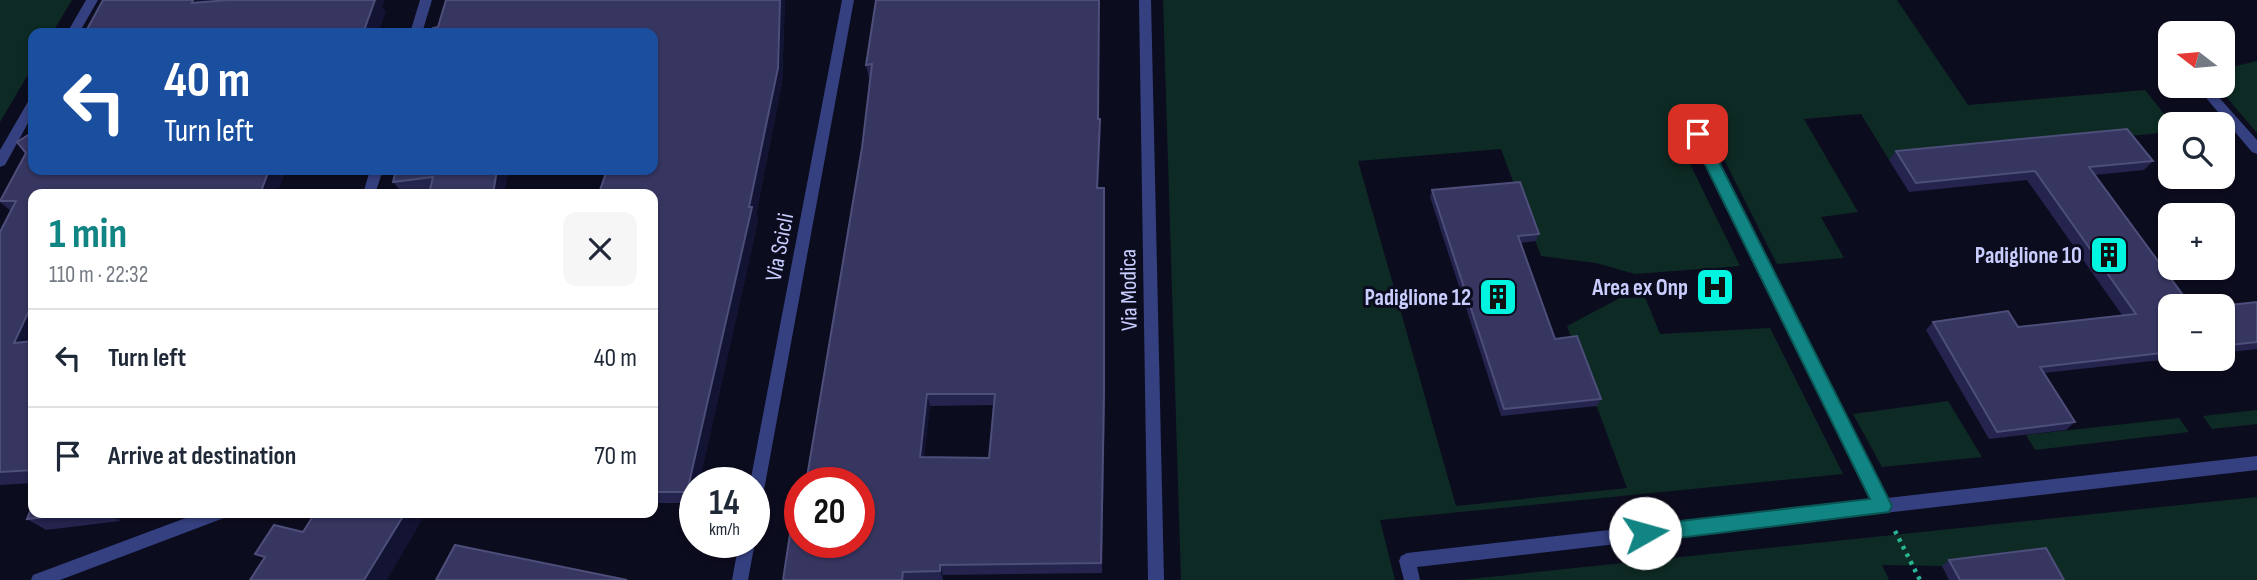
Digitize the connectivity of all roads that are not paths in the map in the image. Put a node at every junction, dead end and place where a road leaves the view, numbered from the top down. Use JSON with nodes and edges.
{"nodes":[{"id":1,"x":92,"y":0,"type":"edge"},
{"id":2,"x":426,"y":0,"type":"edge"},
{"id":3,"x":848,"y":0,"type":"edge"},
{"id":4,"x":1144,"y":0,"type":"edge"},
{"id":5,"x":76,"y":28,"type":"edge"},
{"id":6,"x":418,"y":28,"type":"edge"},
{"id":7,"x":2213,"y":98,"type":"edge"},
{"id":8,"x":28,"y":112,"type":"edge"},
{"id":9,"x":1698,"y":134,"type":"dead end"},
{"id":10,"x":2257,"y":149,"type":"edge"},
{"id":11,"x":0,"y":162,"type":"edge"},
{"id":12,"x":2257,"y":463,"type":"edge"},
{"id":13,"x":760,"y":467,"type":"edge"},
{"id":14,"x":1883,"y":506,"type":"junction"},
{"id":15,"x":205,"y":518,"type":"edge"},
{"id":16,"x":744,"y":558,"type":"edge"},
{"id":17,"x":39,"y":580,"type":"edge"},
{"id":18,"x":740,"y":580,"type":"edge"},
{"id":19,"x":1156,"y":580,"type":"edge"},
{"id":20,"x":1412,"y":580,"type":"edge"}],
"edges":[{"from":1,"to":5,"type":"street"},
{"from":2,"to":6,"type":"street"},
{"from":3,"to":13,"type":"street","name":"Via Scicli"},
{"from":4,"to":19,"type":"street","name":"Via Modica"},
{"from":7,"to":10,"type":"street"},
{"from":8,"to":11,"type":"street"},
{"from":9,"to":14,"type":"street"},
{"from":12,"to":14,"type":"street"},
{"from":14,"to":20,"type":"street"},
{"from":15,"to":17,"type":"street"},
{"from":16,"to":18,"type":"street"}]}
